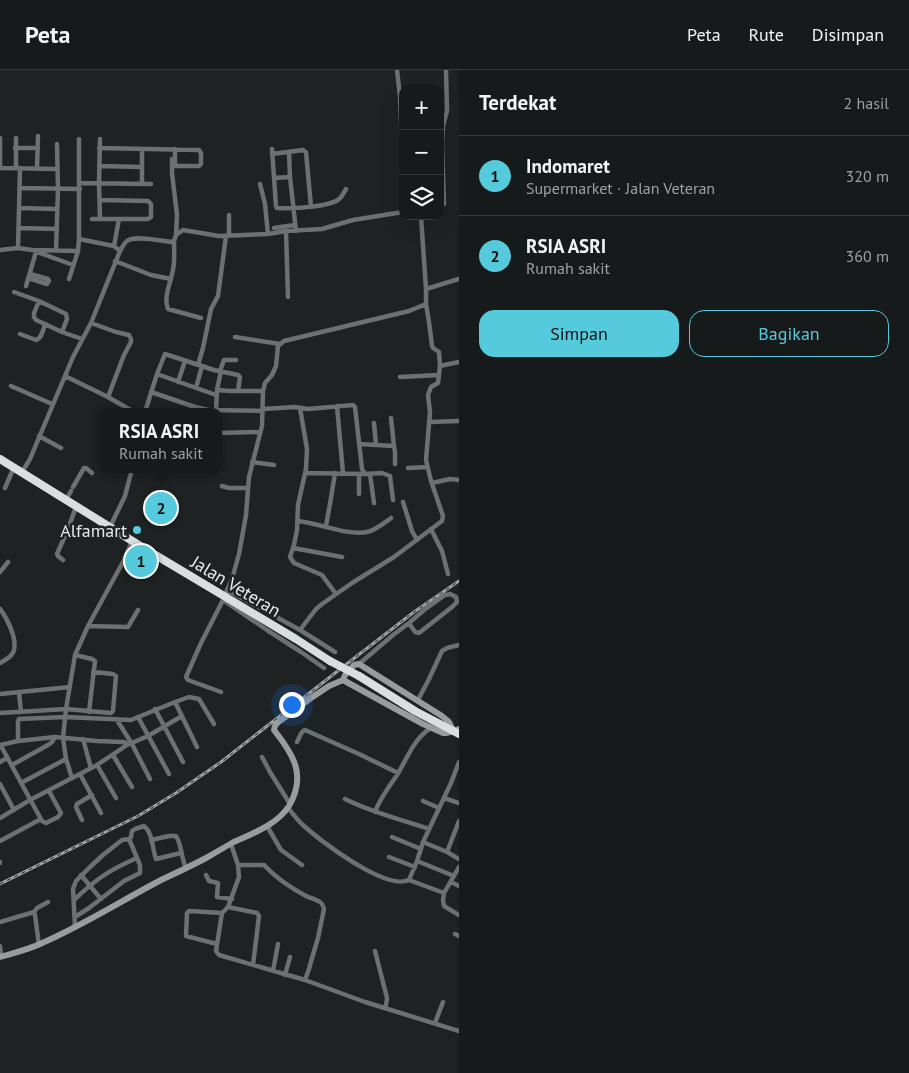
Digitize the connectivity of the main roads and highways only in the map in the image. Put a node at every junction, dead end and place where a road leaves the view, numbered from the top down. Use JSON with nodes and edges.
{"nodes":[{"id":1,"x":0,"y":459,"type":"edge"},
{"id":2,"x":457,"y":732,"type":"edge"}],
"edges":[{"from":1,"to":2,"type":"highway","name":"Jalan Veteran","bridge":true}]}
